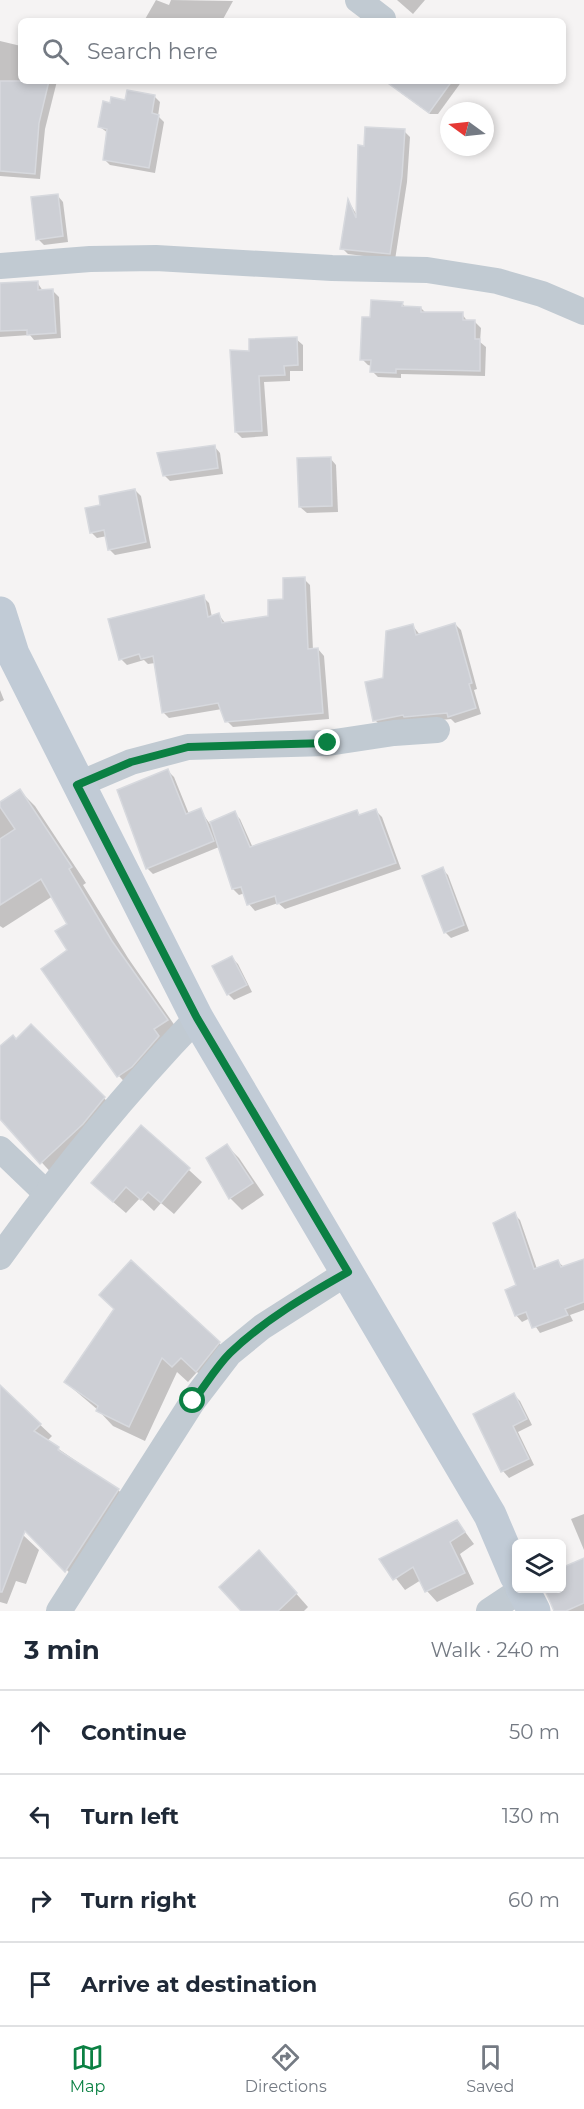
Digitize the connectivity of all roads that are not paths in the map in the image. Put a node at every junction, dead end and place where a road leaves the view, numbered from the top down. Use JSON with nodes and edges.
{"nodes":[{"id":1,"x":358,"y":0,"type":"edge"},
{"id":2,"x":382,"y":18,"type":"edge"},
{"id":3,"x":0,"y":266,"type":"edge"},
{"id":4,"x":584,"y":312,"type":"edge"},
{"id":5,"x":0,"y":613,"type":"edge"},
{"id":6,"x":437,"y":730,"type":"dead end"},
{"id":7,"x":77,"y":785,"type":"junction"},
{"id":8,"x":197,"y":1018,"type":"junction"},
{"id":9,"x":0,"y":1149,"type":"edge"},
{"id":10,"x":46,"y":1193,"type":"junction"},
{"id":11,"x":0,"y":1257,"type":"edge"},
{"id":12,"x":348,"y":1272,"type":"junction"},
{"id":13,"x":512,"y":1567,"type":"edge"},
{"id":14,"x":516,"y":1593,"type":"edge"},
{"id":15,"x":524,"y":1593,"type":"edge"},
{"id":16,"x":59,"y":1611,"type":"edge"},
{"id":17,"x":489,"y":1611,"type":"edge"},
{"id":18,"x":534,"y":1611,"type":"edge"}],
"edges":[{"from":1,"to":2,"type":"street"},
{"from":3,"to":4,"type":"street"},
{"from":5,"to":7,"type":"street"},
{"from":6,"to":7,"type":"street"},
{"from":7,"to":8,"type":"street"},
{"from":8,"to":10,"type":"street"},
{"from":8,"to":12,"type":"street"},
{"from":9,"to":10,"type":"street"},
{"from":10,"to":11,"type":"street"},
{"from":12,"to":13,"type":"street"},
{"from":12,"to":16,"type":"street"},
{"from":14,"to":17,"type":"street"},
{"from":15,"to":18,"type":"street"}]}
